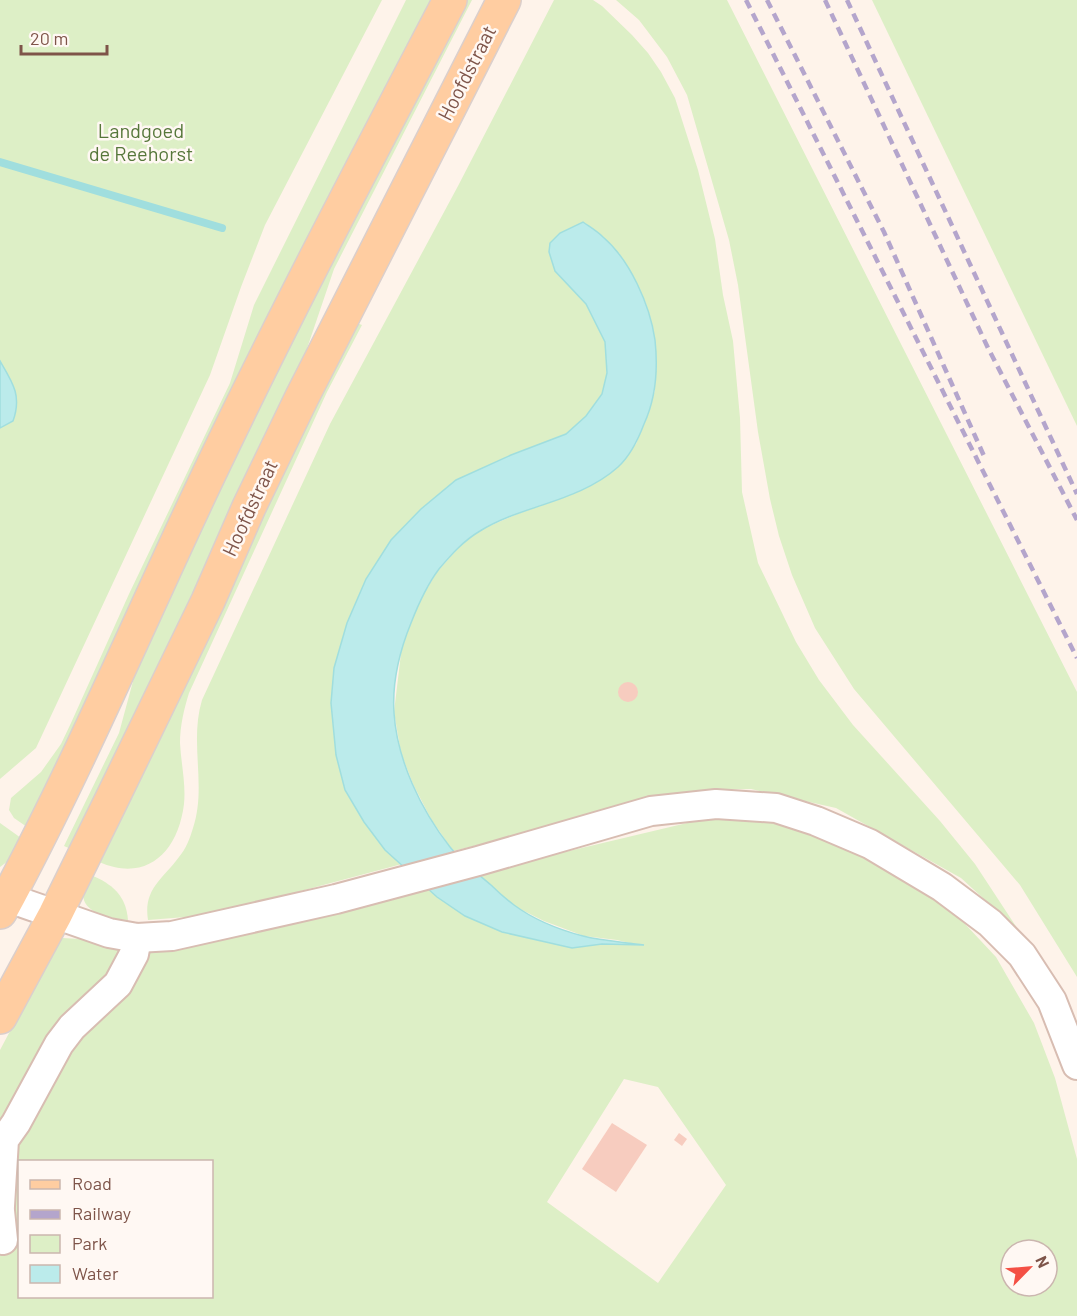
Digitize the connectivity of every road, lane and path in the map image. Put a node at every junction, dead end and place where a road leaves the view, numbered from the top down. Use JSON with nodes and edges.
{"nodes":[{"id":1,"x":450,"y":0,"type":"edge"},
{"id":2,"x":504,"y":0,"type":"edge"},
{"id":3,"x":3,"y":901,"type":"edge"},
{"id":4,"x":55,"y":915,"type":"junction"},
{"id":5,"x":137,"y":938,"type":"junction"},
{"id":6,"x":0,"y":1017,"type":"edge"},
{"id":7,"x":1077,"y":1065,"type":"edge"},
{"id":8,"x":0,"y":1206,"type":"edge"},
{"id":9,"x":0,"y":1211,"type":"edge"},
{"id":10,"x":3,"y":1240,"type":"dead end"}],
"edges":[{"from":1,"to":3,"type":"main road"},
{"from":2,"to":4,"type":"main road","name":"Hoofdstraat"},
{"from":3,"to":4,"type":"street"},
{"from":4,"to":5,"type":"street"},
{"from":4,"to":6,"type":"main road","name":"Hoofdstraat"},
{"from":5,"to":7,"type":"street"},
{"from":5,"to":8,"type":"street"},
{"from":9,"to":10,"type":"street"}]}
